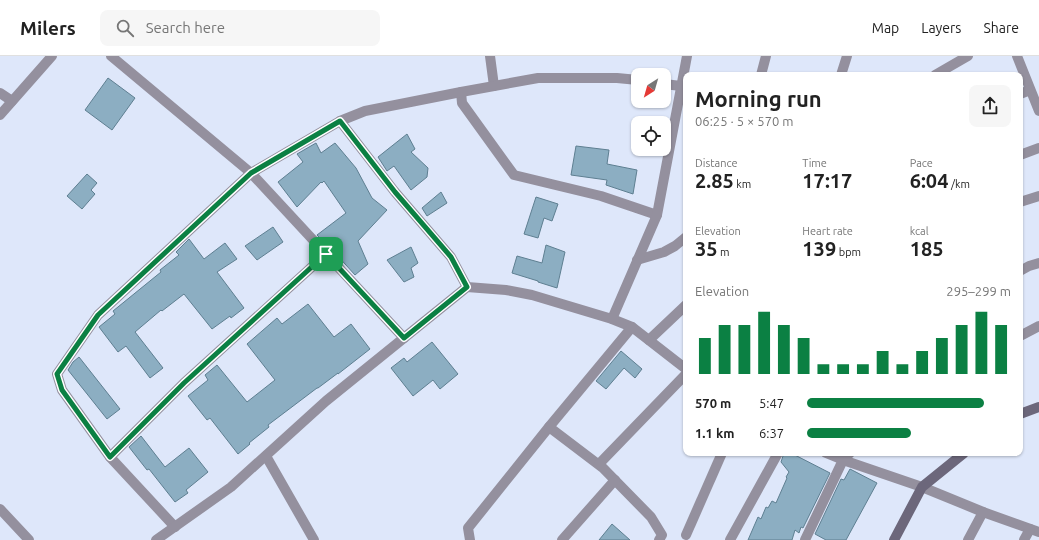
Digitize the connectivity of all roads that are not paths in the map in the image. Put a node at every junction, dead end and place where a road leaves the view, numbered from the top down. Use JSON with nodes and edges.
{"nodes":[{"id":1,"x":52,"y":56,"type":"edge"},
{"id":2,"x":111,"y":56,"type":"edge"},
{"id":3,"x":490,"y":56,"type":"edge"},
{"id":4,"x":688,"y":56,"type":"edge"},
{"id":5,"x":766,"y":56,"type":"edge"},
{"id":6,"x":847,"y":56,"type":"edge"},
{"id":7,"x":968,"y":56,"type":"edge"},
{"id":8,"x":1016,"y":56,"type":"edge"},
{"id":9,"x":684,"y":72,"type":"edge"},
{"id":10,"x":762,"y":72,"type":"edge"},
{"id":11,"x":843,"y":72,"type":"edge"},
{"id":12,"x":940,"y":72,"type":"edge"},
{"id":13,"x":1023,"y":72,"type":"edge"},
{"id":14,"x":1023,"y":73,"type":"edge"},
{"id":15,"x":683,"y":77,"type":"edge"},
{"id":16,"x":631,"y":79,"type":"edge"},
{"id":17,"x":671,"y":85,"type":"edge"},
{"id":18,"x":494,"y":86,"type":"junction"},
{"id":19,"x":681,"y":86,"type":"junction"},
{"id":20,"x":1030,"y":90,"type":"junction"},
{"id":21,"x":0,"y":92,"type":"edge"},
{"id":22,"x":461,"y":92,"type":"junction"},
{"id":23,"x":1023,"y":93,"type":"edge"},
{"id":24,"x":12,"y":101,"type":"junction"},
{"id":25,"x":1039,"y":111,"type":"edge"},
{"id":26,"x":0,"y":115,"type":"edge"},
{"id":27,"x":340,"y":121,"type":"junction"},
{"id":28,"x":1039,"y":148,"type":"edge"},
{"id":29,"x":1023,"y":154,"type":"edge"},
{"id":30,"x":251,"y":173,"type":"junction"},
{"id":31,"x":1039,"y":196,"type":"edge"},
{"id":32,"x":1023,"y":201,"type":"edge"},
{"id":33,"x":657,"y":215,"type":"junction"},
{"id":34,"x":683,"y":239,"type":"edge"},
{"id":35,"x":326,"y":254,"type":"junction"},
{"id":36,"x":637,"y":260,"type":"junction"},
{"id":37,"x":1039,"y":263,"type":"edge"},
{"id":38,"x":1023,"y":269,"type":"edge"},
{"id":39,"x":467,"y":287,"type":"junction"},
{"id":40,"x":683,"y":308,"type":"edge"},
{"id":41,"x":612,"y":319,"type":"junction"},
{"id":42,"x":1039,"y":326,"type":"edge"},
{"id":43,"x":632,"y":327,"type":"junction"},
{"id":44,"x":1023,"y":334,"type":"edge"},
{"id":45,"x":404,"y":338,"type":"junction"},
{"id":46,"x":649,"y":340,"type":"junction"},
{"id":47,"x":683,"y":367,"type":"edge"},
{"id":48,"x":683,"y":377,"type":"edge"},
{"id":49,"x":1039,"y":407,"type":"edge"},
{"id":50,"x":1023,"y":413,"type":"edge"},
{"id":51,"x":549,"y":428,"type":"junction"},
{"id":52,"x":266,"y":456,"type":"junction"},
{"id":53,"x":721,"y":456,"type":"edge"},
{"id":54,"x":776,"y":456,"type":"edge"},
{"id":55,"x":833,"y":456,"type":"edge"},
{"id":56,"x":847,"y":456,"type":"edge"},
{"id":57,"x":960,"y":456,"type":"edge"},
{"id":58,"x":110,"y":457,"type":"junction"},
{"id":59,"x":842,"y":460,"type":"junction"},
{"id":60,"x":598,"y":464,"type":"junction"},
{"id":61,"x":615,"y":480,"type":"junction"},
{"id":62,"x":922,"y":487,"type":"junction"},
{"id":63,"x":0,"y":509,"type":"edge"},
{"id":64,"x":983,"y":512,"type":"junction"},
{"id":65,"x":174,"y":527,"type":"junction"},
{"id":66,"x":1034,"y":530,"type":"edge"},
{"id":67,"x":686,"y":534,"type":"dead end"},
{"id":68,"x":29,"y":540,"type":"edge"},
{"id":69,"x":156,"y":540,"type":"edge"},
{"id":70,"x":314,"y":540,"type":"edge"},
{"id":71,"x":470,"y":540,"type":"edge"},
{"id":72,"x":562,"y":540,"type":"edge"},
{"id":73,"x":658,"y":540,"type":"edge"},
{"id":74,"x":730,"y":540,"type":"edge"},
{"id":75,"x":805,"y":540,"type":"edge"},
{"id":76,"x":894,"y":540,"type":"edge"},
{"id":77,"x":968,"y":540,"type":"edge"},
{"id":78,"x":1024,"y":540,"type":"edge"}],
"edges":[{"from":1,"to":24,"type":"street"},
{"from":2,"to":30,"type":"street"},
{"from":3,"to":18,"type":"street"},
{"from":4,"to":9,"type":"street"},
{"from":5,"to":10,"type":"street"},
{"from":6,"to":11,"type":"street"},
{"from":7,"to":12,"type":"street"},
{"from":8,"to":13,"type":"street"},
{"from":14,"to":20,"type":"street"},
{"from":15,"to":19,"type":"street"},
{"from":16,"to":18,"type":"street"},
{"from":17,"to":19,"type":"street"},
{"from":18,"to":22,"type":"street"},
{"from":19,"to":33,"type":"street"},
{"from":20,"to":23,"type":"street"},
{"from":20,"to":25,"type":"street"},
{"from":21,"to":24,"type":"street"},
{"from":22,"to":27,"type":"street"},
{"from":22,"to":33,"type":"street"},
{"from":24,"to":26,"type":"street"},
{"from":27,"to":30,"type":"street"},
{"from":27,"to":39,"type":"street"},
{"from":28,"to":29,"type":"street"},
{"from":30,"to":35,"type":"street"},
{"from":30,"to":58,"type":"street"},
{"from":31,"to":32,"type":"street"},
{"from":33,"to":36,"type":"street"},
{"from":34,"to":36,"type":"street"},
{"from":35,"to":45,"type":"street"},
{"from":35,"to":58,"type":"street"},
{"from":36,"to":41,"type":"street"},
{"from":37,"to":38,"type":"street"},
{"from":39,"to":41,"type":"street"},
{"from":39,"to":45,"type":"street"},
{"from":40,"to":46,"type":"street"},
{"from":41,"to":43,"type":"street"},
{"from":42,"to":44,"type":"street"},
{"from":43,"to":46,"type":"street"},
{"from":43,"to":51,"type":"street"},
{"from":45,"to":52,"type":"street"},
{"from":46,"to":47,"type":"street"},
{"from":48,"to":60,"type":"street"},
{"from":49,"to":50,"type":"main road"},
{"from":51,"to":60,"type":"street"},
{"from":51,"to":71,"type":"street"},
{"from":52,"to":65,"type":"street"},
{"from":52,"to":70,"type":"street"},
{"from":53,"to":67,"type":"street"},
{"from":54,"to":74,"type":"street"},
{"from":55,"to":59,"type":"street"},
{"from":56,"to":59,"type":"street"},
{"from":57,"to":62,"type":"main road"},
{"from":58,"to":65,"type":"street"},
{"from":59,"to":62,"type":"street"},
{"from":59,"to":75,"type":"street"},
{"from":60,"to":61,"type":"street"},
{"from":61,"to":72,"type":"street"},
{"from":61,"to":73,"type":"street"},
{"from":62,"to":64,"type":"street"},
{"from":62,"to":76,"type":"main road"},
{"from":63,"to":68,"type":"street"},
{"from":64,"to":66,"type":"street"},
{"from":64,"to":77,"type":"street"},
{"from":65,"to":69,"type":"street"},
{"from":66,"to":78,"type":"street"}]}
